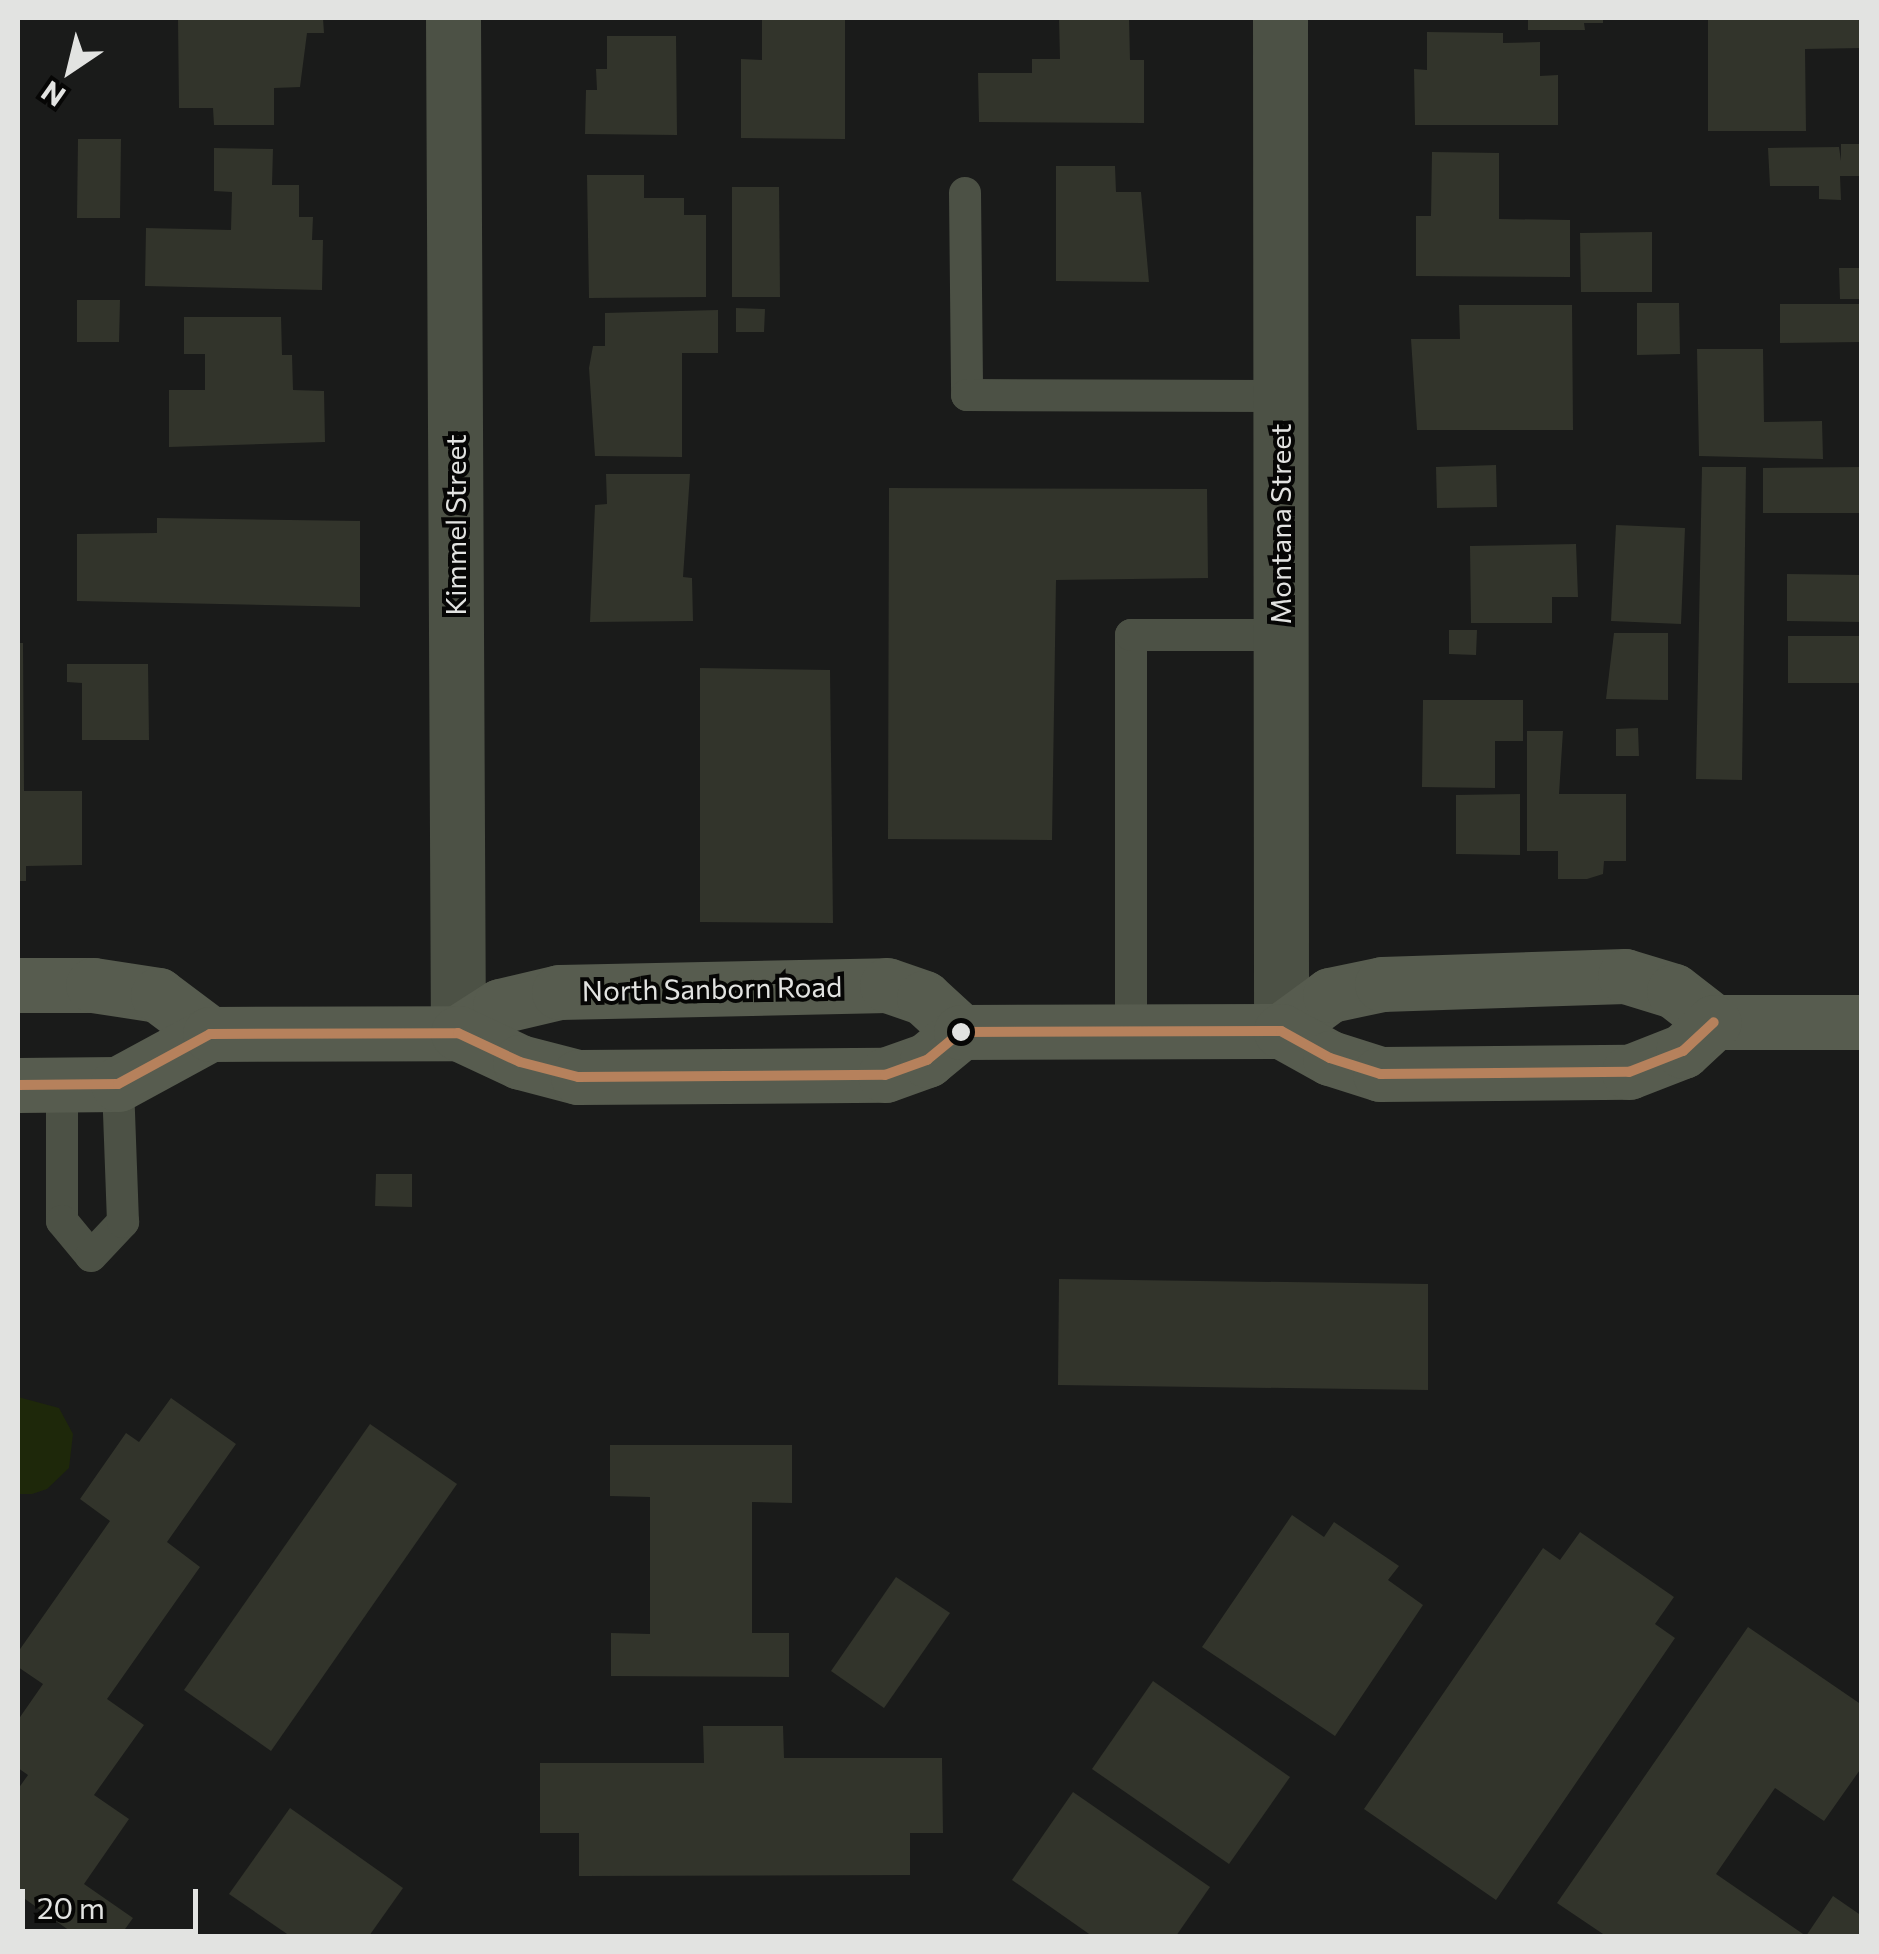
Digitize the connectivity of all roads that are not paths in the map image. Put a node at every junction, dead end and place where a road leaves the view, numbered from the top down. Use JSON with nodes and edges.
{"nodes":[{"id":1,"x":452,"y":18,"type":"edge"},
{"id":2,"x":1280,"y":18,"type":"edge"},
{"id":3,"x":965,"y":193,"type":"dead end"},
{"id":4,"x":1280,"y":396,"type":"junction"},
{"id":5,"x":1280,"y":635,"type":"junction"},
{"id":6,"x":18,"y":986,"type":"edge"},
{"id":7,"x":1714,"y":1022,"type":"junction"},
{"id":8,"x":1862,"y":1022,"type":"edge"},
{"id":9,"x":1281,"y":1031,"type":"junction"},
{"id":10,"x":960,"y":1032,"type":"junction"},
{"id":11,"x":1131,"y":1032,"type":"junction"},
{"id":12,"x":458,"y":1033,"type":"junction"},
{"id":13,"x":210,"y":1034,"type":"junction"},
{"id":14,"x":118,"y":1084,"type":"junction"},
{"id":15,"x":40,"y":1085,"type":"edge"}],
"edges":[{"from":1,"to":12,"type":"street","name":"Kimmel Street"},
{"from":2,"to":4,"type":"street","name":"Montana Street"},
{"from":3,"to":4,"type":"lane"},
{"from":4,"to":5,"type":"street","name":"Montana Street"},
{"from":5,"to":9,"type":"street","name":"Montana Street"},
{"from":5,"to":11,"type":"lane"},
{"from":6,"to":13,"type":"main road"},
{"from":7,"to":8,"type":"main road"},
{"from":7,"to":9,"type":"main road"},
{"from":7,"to":9,"type":"main road"},
{"from":9,"to":11,"type":"main road"},
{"from":10,"to":11,"type":"main road"},
{"from":10,"to":12,"type":"main road"},
{"from":10,"to":12,"type":"main road","name":"North Sanborn Road"},
{"from":12,"to":13,"type":"main road"},
{"from":13,"to":14,"type":"main road"},
{"from":14,"to":15,"type":"main road"},
{"from":14,"to":15,"type":"lane"}]}
